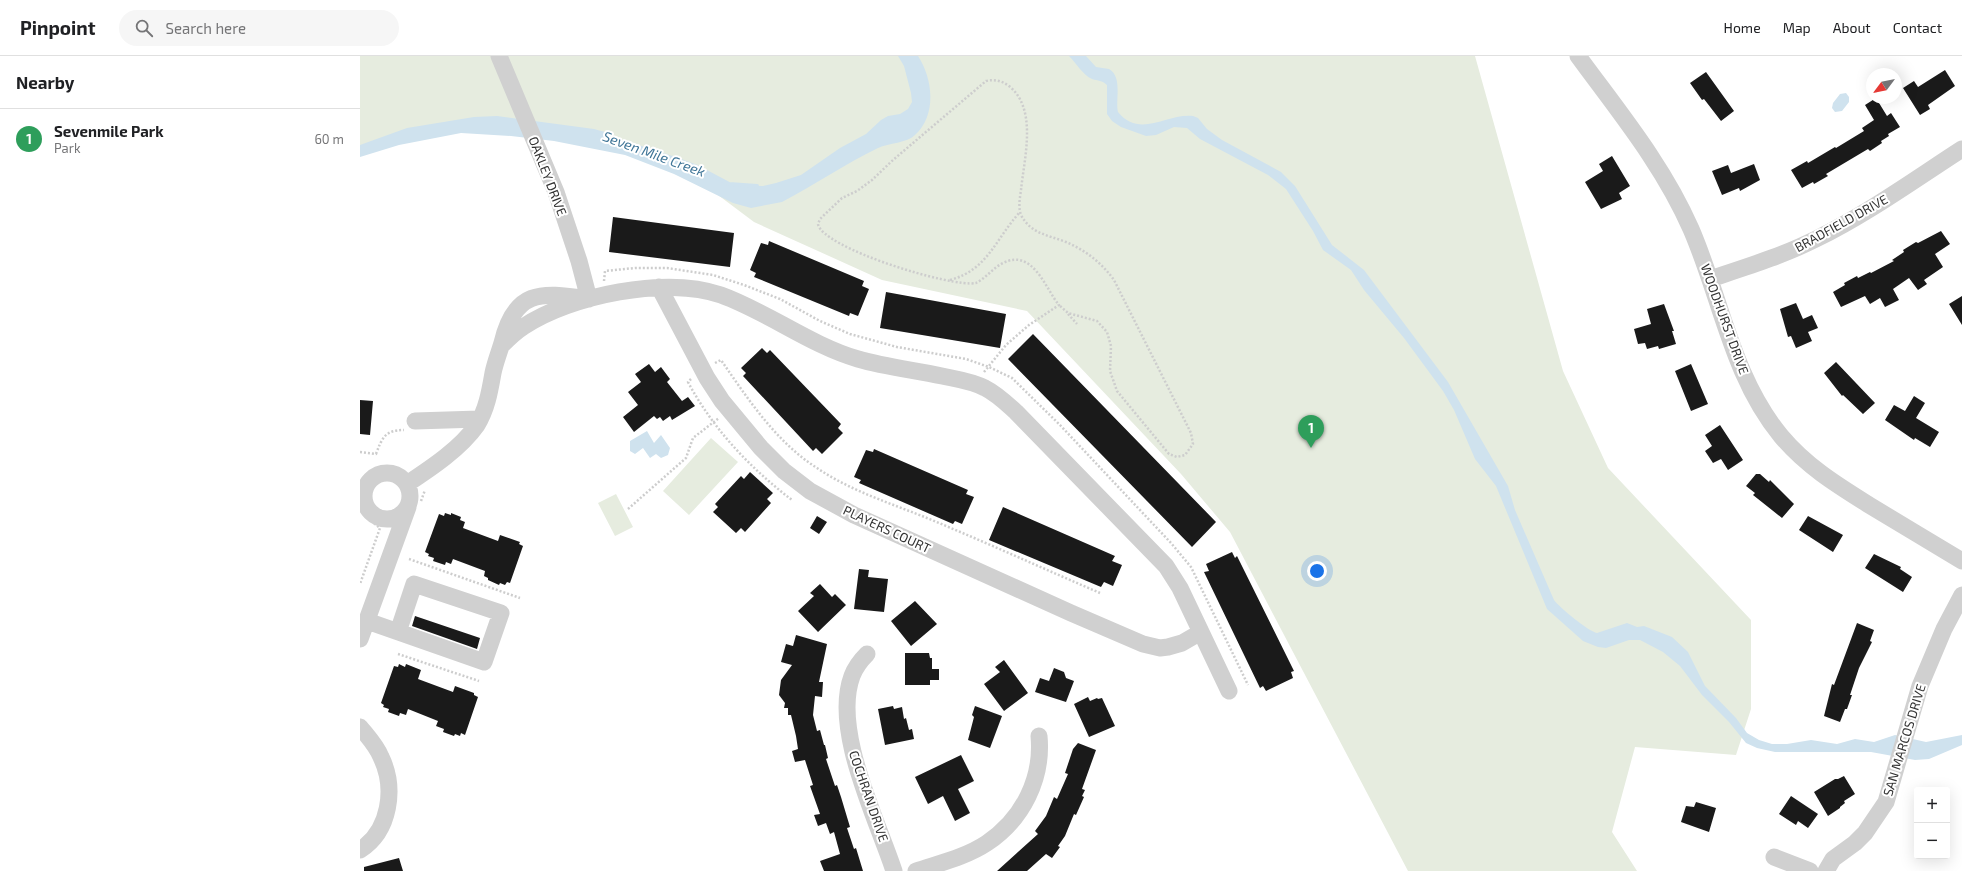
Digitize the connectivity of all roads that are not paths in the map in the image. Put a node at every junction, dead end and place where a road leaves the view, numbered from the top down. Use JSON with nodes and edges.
{"nodes":[{"id":1,"x":499,"y":56,"type":"edge"},
{"id":2,"x":1578,"y":56,"type":"edge"},
{"id":3,"x":1962,"y":149,"type":"edge"},
{"id":4,"x":1710,"y":279,"type":"junction"},
{"id":5,"x":659,"y":287,"type":"junction"},
{"id":6,"x":589,"y":299,"type":"junction"},
{"id":7,"x":480,"y":419,"type":"junction"},
{"id":8,"x":412,"y":425,"type":"road end"},
{"id":9,"x":407,"y":484,"type":"junction"},
{"id":10,"x":408,"y":507,"type":"junction"},
{"id":11,"x":1962,"y":561,"type":"edge"},
{"id":12,"x":1962,"y":595,"type":"edge"},
{"id":13,"x":367,"y":621,"type":"junction"},
{"id":14,"x":398,"y":632,"type":"junction"},
{"id":15,"x":1201,"y":632,"type":"junction"},
{"id":16,"x":360,"y":639,"type":"edge"},
{"id":17,"x":867,"y":654,"type":"dead end"},
{"id":18,"x":1229,"y":691,"type":"dead end"},
{"id":19,"x":360,"y":727,"type":"edge"},
{"id":20,"x":1039,"y":736,"type":"dead end"},
{"id":21,"x":360,"y":850,"type":"edge"},
{"id":22,"x":1774,"y":857,"type":"dead end"},
{"id":23,"x":894,"y":871,"type":"edge"},
{"id":24,"x":916,"y":871,"type":"edge"},
{"id":25,"x":1810,"y":871,"type":"edge"},
{"id":26,"x":1826,"y":871,"type":"edge"}],
"edges":[{"from":1,"to":6,"type":"street","name":"OAKLEY DRIVE"},
{"from":2,"to":4,"type":"street","name":"WOODHURST DRIVE"},
{"from":3,"to":4,"type":"street","name":"BRADFIELD DRIVE"},
{"from":4,"to":11,"type":"street","name":"WOODHURST DRIVE"},
{"from":5,"to":6,"type":"street"},
{"from":5,"to":15,"type":"street"},
{"from":5,"to":15,"type":"street","name":"PLAYERS COURT"},
{"from":6,"to":7,"type":"street"},
{"from":7,"to":8,"type":"street"},
{"from":7,"to":9,"type":"street"},
{"from":9,"to":10,"type":"street"},
{"from":9,"to":10,"type":"street"},
{"from":10,"to":13,"type":"street"},
{"from":12,"to":26,"type":"street","name":"SAN MARCOS DRIVE"},
{"from":13,"to":14,"type":"street"},
{"from":13,"to":16,"type":"street"},
{"from":14,"to":14,"type":"street"},
{"from":15,"to":18,"type":"street"},
{"from":17,"to":23,"type":"street","name":"COCHRAN DRIVE"},
{"from":19,"to":21,"type":"street"},
{"from":20,"to":24,"type":"street"},
{"from":22,"to":25,"type":"street"}]}
